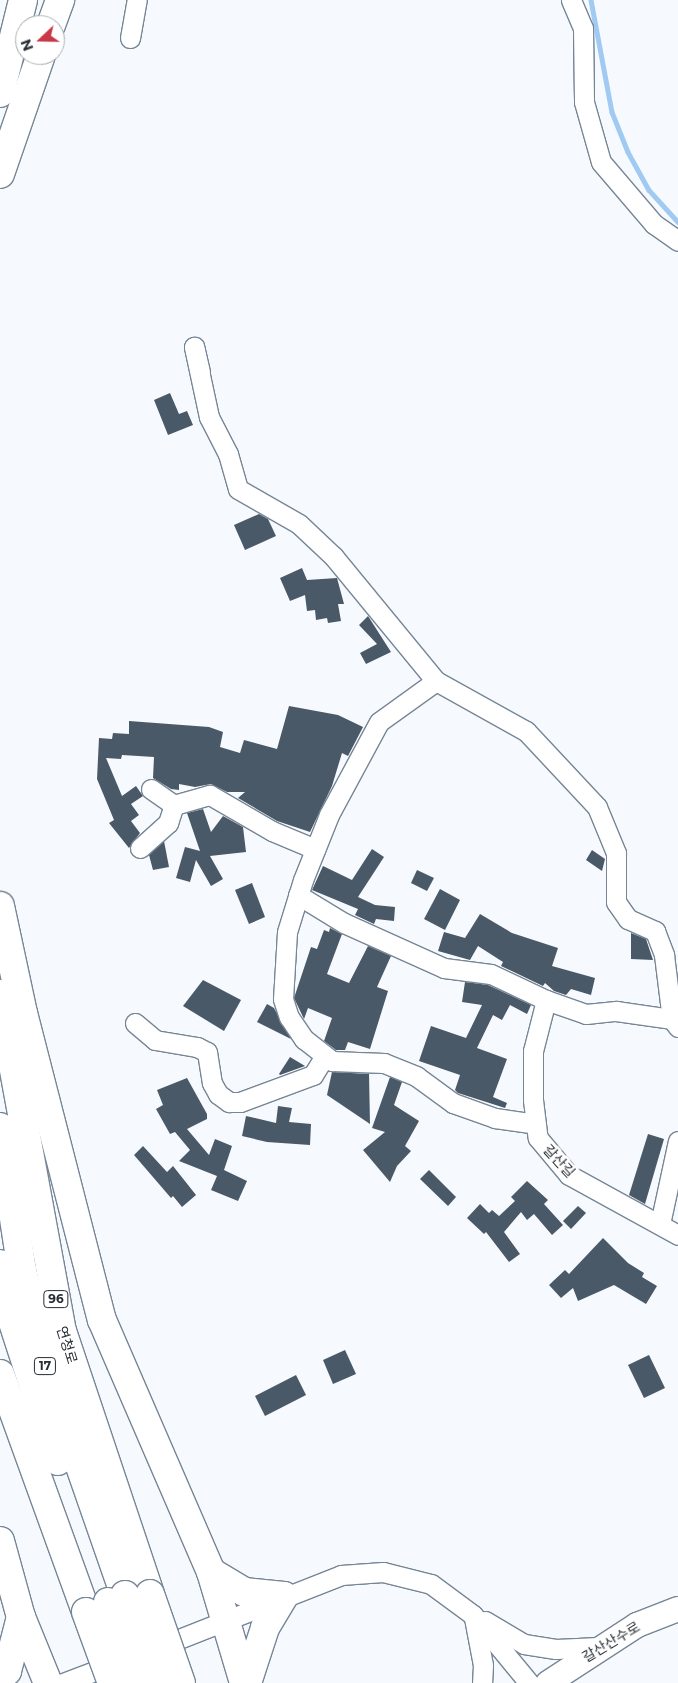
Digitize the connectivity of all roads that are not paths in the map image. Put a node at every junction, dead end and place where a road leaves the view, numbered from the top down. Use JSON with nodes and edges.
{"nodes":[{"id":1,"x":23,"y":0,"type":"edge"},
{"id":2,"x":60,"y":0,"type":"edge"},
{"id":3,"x":137,"y":0,"type":"edge"},
{"id":4,"x":571,"y":0,"type":"edge"},
{"id":5,"x":55,"y":15,"type":"edge"},
{"id":6,"x":130,"y":38,"type":"dead end"},
{"id":7,"x":38,"y":65,"type":"edge"},
{"id":8,"x":0,"y":93,"type":"edge"},
{"id":9,"x":0,"y":174,"type":"edge"},
{"id":10,"x":678,"y":241,"type":"edge"},
{"id":11,"x":200,"y":372,"type":"dead end"},
{"id":12,"x":436,"y":681,"type":"junction"},
{"id":13,"x":151,"y":789,"type":"dead end"},
{"id":14,"x":174,"y":805,"type":"junction"},
{"id":15,"x":140,"y":848,"type":"dead end"},
{"id":16,"x":315,"y":848,"type":"junction"},
{"id":17,"x":298,"y":894,"type":"junction"},
{"id":18,"x":0,"y":906,"type":"edge"},
{"id":19,"x":0,"y":994,"type":"edge"},
{"id":20,"x":546,"y":1000,"type":"junction"},
{"id":21,"x":675,"y":1023,"type":"edge"},
{"id":22,"x":135,"y":1024,"type":"dead end"},
{"id":23,"x":325,"y":1056,"type":"junction"},
{"id":24,"x":536,"y":1124,"type":"junction"},
{"id":25,"x":0,"y":1127,"type":"edge"},
{"id":26,"x":678,"y":1141,"type":"edge"},
{"id":27,"x":660,"y":1224,"type":"junction"},
{"id":28,"x":678,"y":1235,"type":"edge"},
{"id":29,"x":0,"y":1264,"type":"edge"},
{"id":30,"x":0,"y":1374,"type":"edge"},
{"id":31,"x":0,"y":1541,"type":"edge"},
{"id":32,"x":211,"y":1572,"type":"junction"},
{"id":33,"x":284,"y":1596,"type":"junction"},
{"id":34,"x":118,"y":1601,"type":"junction"},
{"id":35,"x":678,"y":1609,"type":"edge"},
{"id":36,"x":473,"y":1615,"type":"junction"},
{"id":37,"x":21,"y":1617,"type":"junction"},
{"id":38,"x":224,"y":1622,"type":"junction"},
{"id":39,"x":598,"y":1647,"type":"junction"},
{"id":40,"x":0,"y":1678,"type":"edge"},
{"id":41,"x":48,"y":1683,"type":"edge"},
{"id":42,"x":63,"y":1683,"type":"edge"},
{"id":43,"x":112,"y":1683,"type":"edge"},
{"id":44,"x":134,"y":1683,"type":"edge"},
{"id":45,"x":156,"y":1683,"type":"edge"},
{"id":46,"x":181,"y":1683,"type":"edge"},
{"id":47,"x":245,"y":1683,"type":"edge"},
{"id":48,"x":482,"y":1683,"type":"edge"},
{"id":49,"x":529,"y":1683,"type":"edge"},
{"id":50,"x":548,"y":1683,"type":"edge"}],
"edges":[{"from":1,"to":8,"type":"highway"},
{"from":2,"to":5,"type":"highway"},
{"from":3,"to":6,"type":"street"},
{"from":4,"to":10,"type":"street"},
{"from":7,"to":9,"type":"highway"},
{"from":11,"to":12,"type":"street"},
{"from":12,"to":16,"type":"street"},
{"from":12,"to":21,"type":"street"},
{"from":13,"to":14,"type":"street"},
{"from":14,"to":15,"type":"street"},
{"from":14,"to":16,"type":"street"},
{"from":16,"to":17,"type":"street"},
{"from":17,"to":20,"type":"street"},
{"from":17,"to":23,"type":"street"},
{"from":18,"to":32,"type":"highway"},
{"from":19,"to":34,"type":"highway","name":"연청로","number":"96"},
{"from":20,"to":21,"type":"street"},
{"from":20,"to":24,"type":"street","name":"갈산길"},
{"from":22,"to":23,"type":"street"},
{"from":23,"to":24,"type":"street"},
{"from":24,"to":27,"type":"street","name":"갈산길"},
{"from":25,"to":34,"type":"highway","name":"연청로","number":"17"},
{"from":26,"to":27,"type":"street"},
{"from":27,"to":28,"type":"street","name":"갈산길"},
{"from":29,"to":34,"type":"highway","name":"연청로","number":"17"},
{"from":30,"to":34,"type":"highway","name":"연청로","number":"96"},
{"from":31,"to":37,"type":"highway"},
{"from":32,"to":33,"type":"highway"},
{"from":32,"to":38,"type":"highway"},
{"from":33,"to":36,"type":"street"},
{"from":33,"to":38,"type":"street"},
{"from":33,"to":47,"type":"highway"},
{"from":34,"to":43,"type":"highway","name":"연청로","number":"96","bridge":true},
{"from":34,"to":44,"type":"highway","bridge":true},
{"from":34,"to":45,"type":"highway","bridge":true},
{"from":34,"to":46,"type":"highway","name":"연청로","number":"96","bridge":true},
{"from":35,"to":39,"type":"main road","name":"갈산산수로"},
{"from":36,"to":39,"type":"street"},
{"from":36,"to":48,"type":"street"},
{"from":36,"to":49,"type":"street"},
{"from":37,"to":40,"type":"highway"},
{"from":37,"to":41,"type":"highway"},
{"from":38,"to":42,"type":"street"},
{"from":38,"to":47,"type":"highway"},
{"from":39,"to":50,"type":"main road","name":"갈산산수로"}]}
